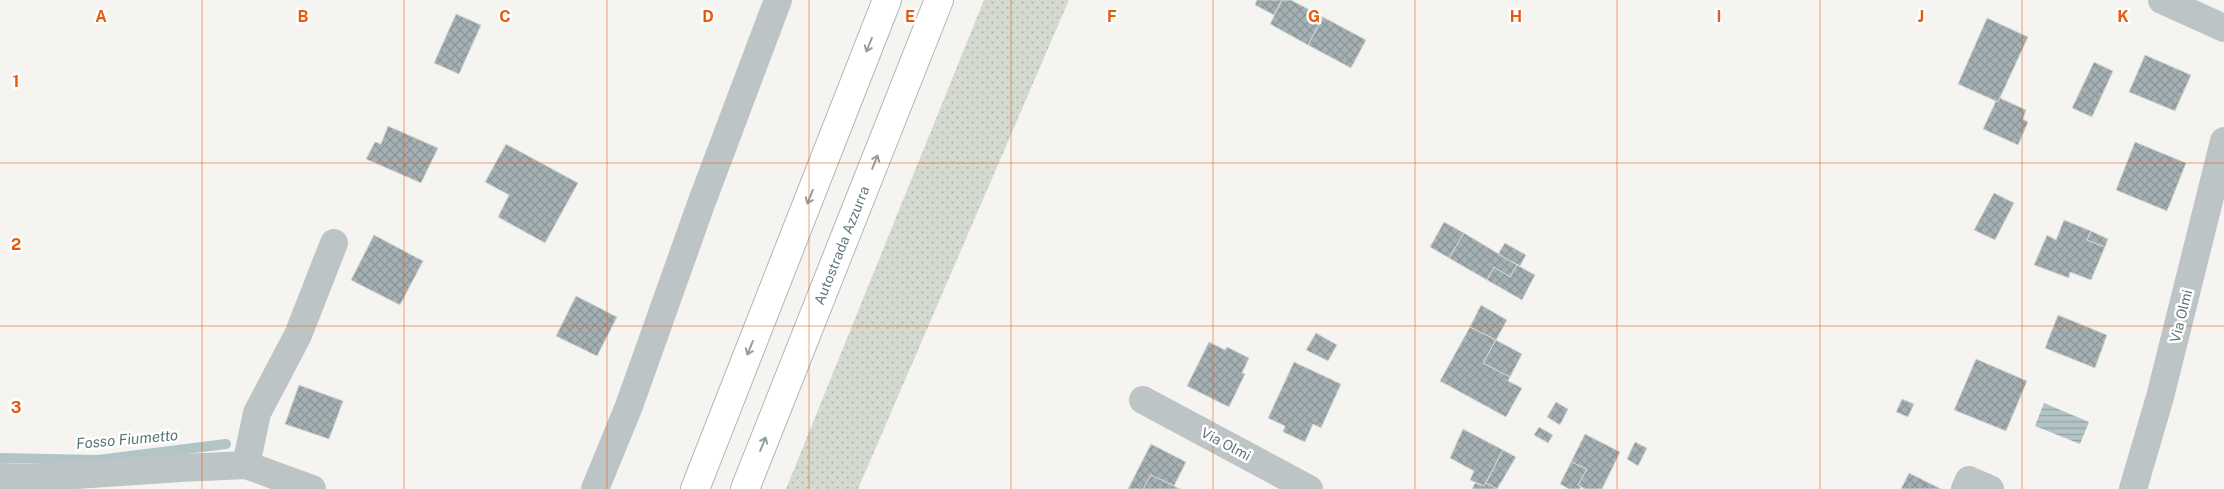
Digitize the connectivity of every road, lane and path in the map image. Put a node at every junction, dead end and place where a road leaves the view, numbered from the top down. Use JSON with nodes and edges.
{"nodes":[{"id":1,"x":778,"y":0,"type":"edge"},
{"id":2,"x":887,"y":0,"type":"edge"},
{"id":3,"x":939,"y":0,"type":"edge"},
{"id":4,"x":2162,"y":0,"type":"edge"},
{"id":5,"x":2224,"y":28,"type":"edge"},
{"id":6,"x":2224,"y":141,"type":"edge"},
{"id":7,"x":334,"y":243,"type":"dead end"},
{"id":8,"x":1143,"y":400,"type":"dead end"},
{"id":9,"x":246,"y":466,"type":"junction"},
{"id":10,"x":0,"y":477,"type":"edge"},
{"id":11,"x":312,"y":489,"type":"edge"},
{"id":12,"x":595,"y":489,"type":"edge"},
{"id":13,"x":695,"y":489,"type":"edge"},
{"id":14,"x":745,"y":489,"type":"edge"},
{"id":15,"x":1309,"y":489,"type":"edge"},
{"id":16,"x":1965,"y":489,"type":"edge"},
{"id":17,"x":1990,"y":489,"type":"edge"},
{"id":18,"x":2133,"y":489,"type":"edge"}],
"edges":[{"from":1,"to":12,"type":"street"},
{"from":2,"to":13,"type":"highway","one_way":true},
{"from":14,"to":3,"type":"highway","name":"Autostrada Azzurra","one_way":true},
{"from":4,"to":5,"type":"street"},
{"from":6,"to":18,"type":"street","name":"Via Olmi"},
{"from":7,"to":9,"type":"street"},
{"from":8,"to":15,"type":"street","name":"Via Olmi"},
{"from":9,"to":10,"type":"street"},
{"from":9,"to":11,"type":"street"},
{"from":16,"to":17,"type":"street"}]}
